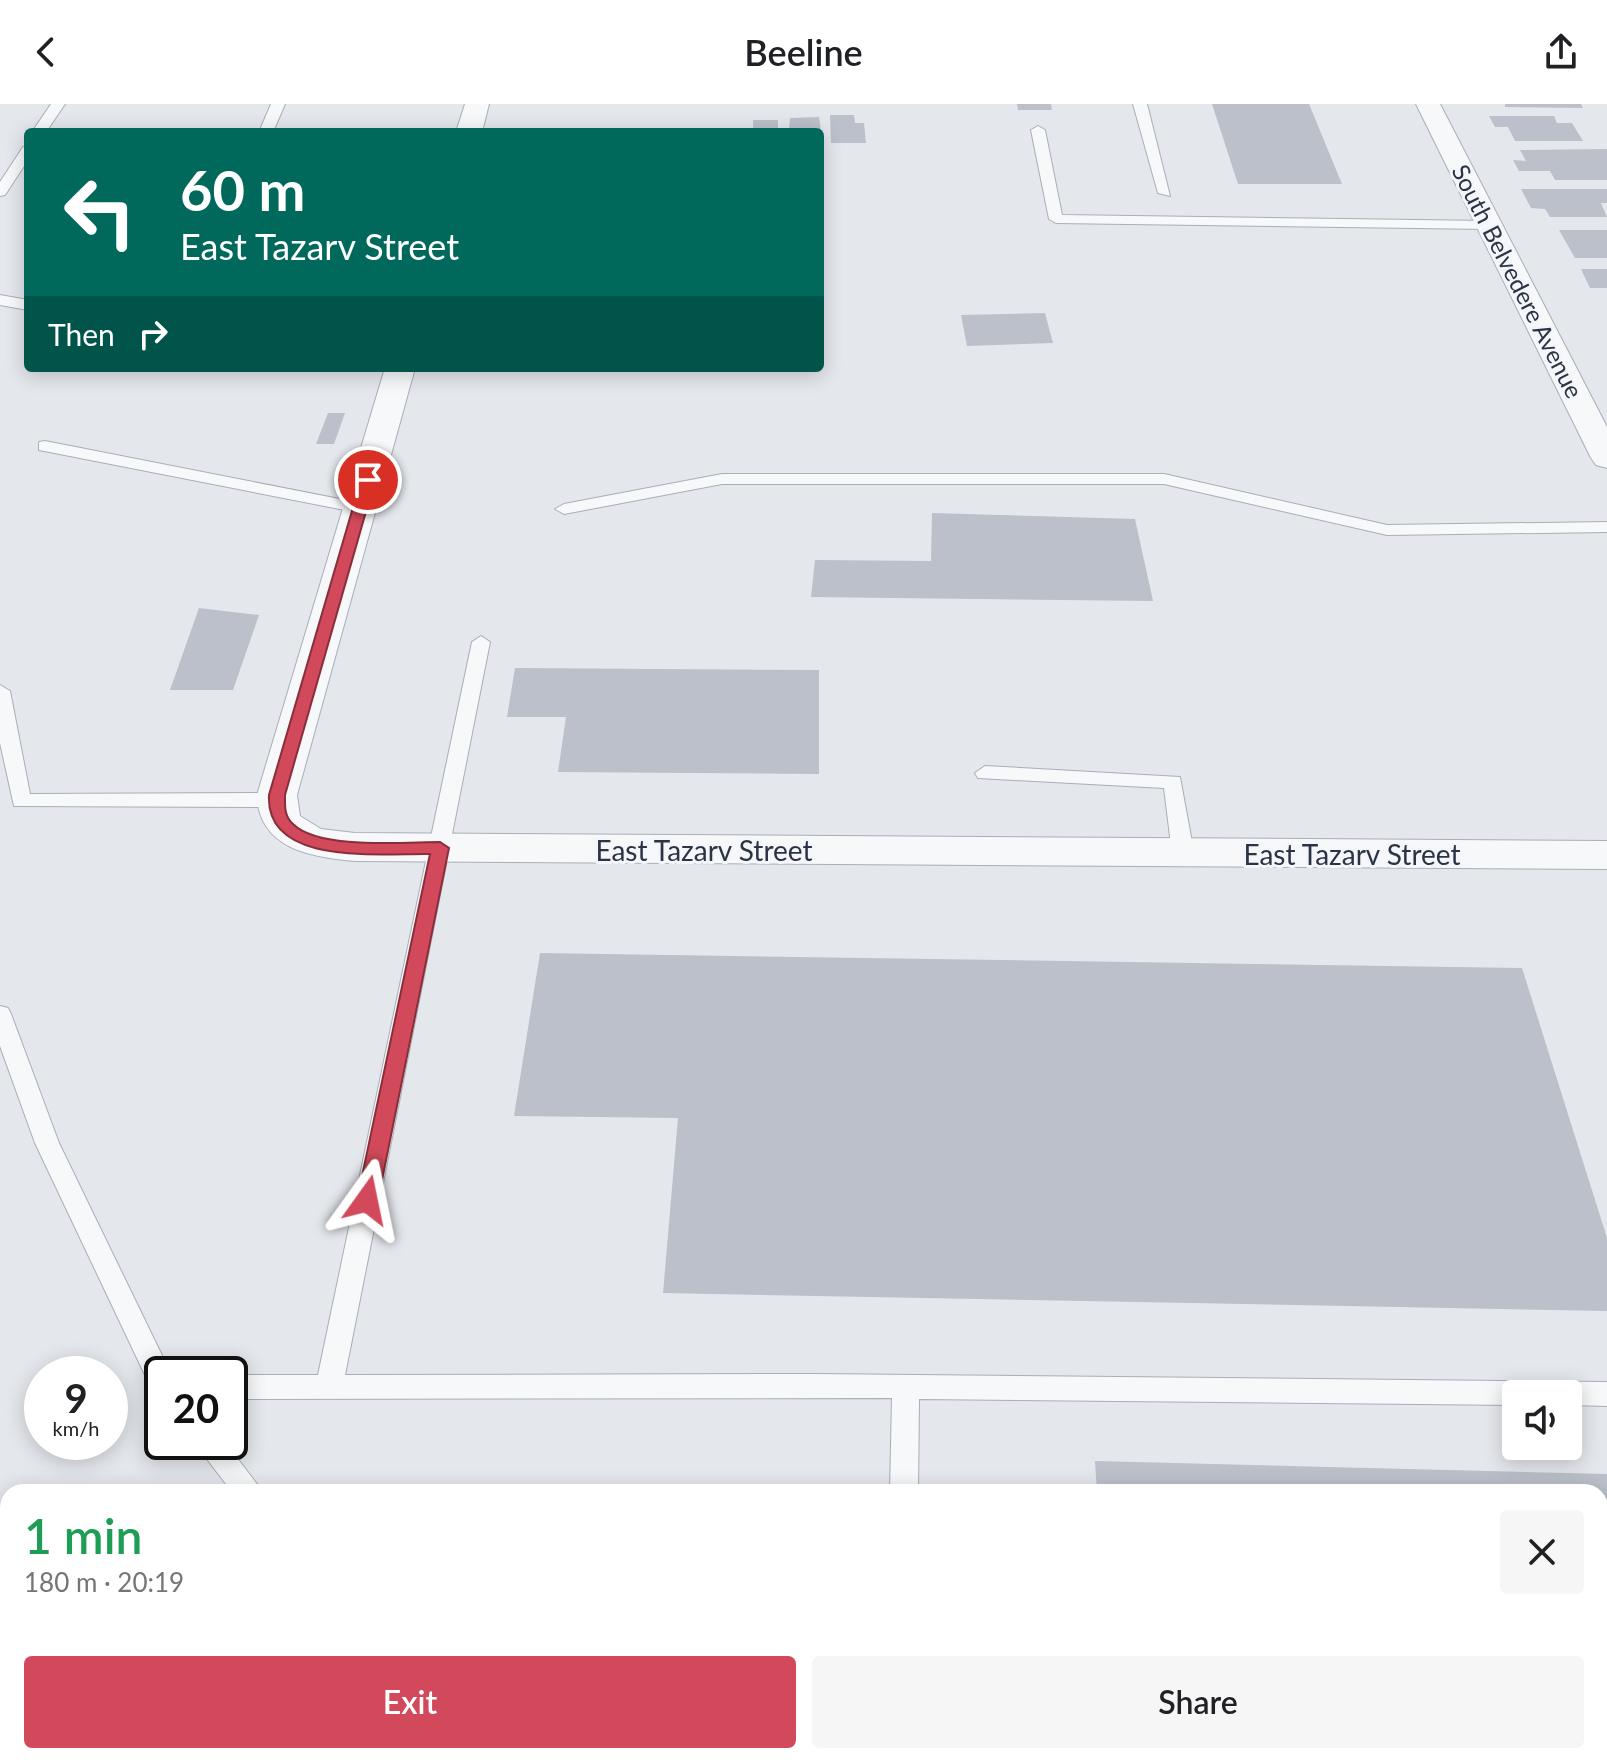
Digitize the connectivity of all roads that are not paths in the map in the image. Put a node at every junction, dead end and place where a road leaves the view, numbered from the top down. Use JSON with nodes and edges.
{"nodes":[{"id":1,"x":58,"y":104,"type":"edge"},
{"id":2,"x":278,"y":104,"type":"edge"},
{"id":3,"x":477,"y":104,"type":"edge"},
{"id":4,"x":1140,"y":104,"type":"edge"},
{"id":5,"x":1428,"y":104,"type":"edge"},
{"id":6,"x":42,"y":128,"type":"edge"},
{"id":7,"x":268,"y":128,"type":"edge"},
{"id":8,"x":470,"y":128,"type":"edge"},
{"id":9,"x":1038,"y":130,"type":"dead end"},
{"id":10,"x":24,"y":156,"type":"edge"},
{"id":11,"x":0,"y":192,"type":"edge"},
{"id":12,"x":1165,"y":193,"type":"dead end"},
{"id":13,"x":1489,"y":225,"type":"junction"},
{"id":14,"x":0,"y":300,"type":"edge"},
{"id":15,"x":24,"y":304,"type":"edge"},
{"id":16,"x":399,"y":372,"type":"edge"},
{"id":17,"x":45,"y":446,"type":"dead end"},
{"id":18,"x":1607,"y":458,"type":"edge"},
{"id":19,"x":360,"y":508,"type":"junction"},
{"id":20,"x":564,"y":509,"type":"dead end"},
{"id":21,"x":1607,"y":527,"type":"edge"},
{"id":22,"x":481,"y":642,"type":"dead end"},
{"id":23,"x":0,"y":691,"type":"edge"},
{"id":24,"x":985,"y":773,"type":"dead end"},
{"id":25,"x":276,"y":800,"type":"junction"},
{"id":26,"x":440,"y":848,"type":"junction"},
{"id":27,"x":1183,"y":853,"type":"junction"},
{"id":28,"x":1607,"y":855,"type":"edge"},
{"id":29,"x":0,"y":1014,"type":"edge"},
{"id":30,"x":149,"y":1356,"type":"edge"},
{"id":31,"x":248,"y":1387,"type":"edge"},
{"id":32,"x":329,"y":1387,"type":"junction"},
{"id":33,"x":906,"y":1388,"type":"junction"},
{"id":34,"x":1607,"y":1394,"type":"edge"},
{"id":35,"x":223,"y":1460,"type":"edge"},
{"id":36,"x":242,"y":1484,"type":"edge"},
{"id":37,"x":904,"y":1484,"type":"edge"}],
"edges":[{"from":1,"to":6,"type":"lane"},
{"from":2,"to":7,"type":"lane"},
{"from":3,"to":8,"type":"street"},
{"from":4,"to":12,"type":"lane"},
{"from":5,"to":13,"type":"street","name":"South Belvedere Avenue"},
{"from":9,"to":13,"type":"lane"},
{"from":10,"to":11,"type":"lane"},
{"from":13,"to":18,"type":"street","name":"South Belvedere Avenue"},
{"from":14,"to":15,"type":"lane"},
{"from":16,"to":19,"type":"street"},
{"from":17,"to":19,"type":"lane"},
{"from":19,"to":25,"type":"street"},
{"from":20,"to":21,"type":"lane"},
{"from":22,"to":26,"type":"lane"},
{"from":23,"to":25,"type":"lane"},
{"from":24,"to":27,"type":"lane"},
{"from":25,"to":26,"type":"street","name":"East Tazarv Street"},
{"from":26,"to":27,"type":"street","name":"East Tazarv Street"},
{"from":26,"to":32,"type":"lane"},
{"from":27,"to":28,"type":"street","name":"East Tazarv Street"},
{"from":29,"to":30,"type":"lane"},
{"from":31,"to":32,"type":"lane"},
{"from":32,"to":33,"type":"lane"},
{"from":33,"to":34,"type":"lane"},
{"from":33,"to":37,"type":"lane"},
{"from":35,"to":36,"type":"lane"}]}
